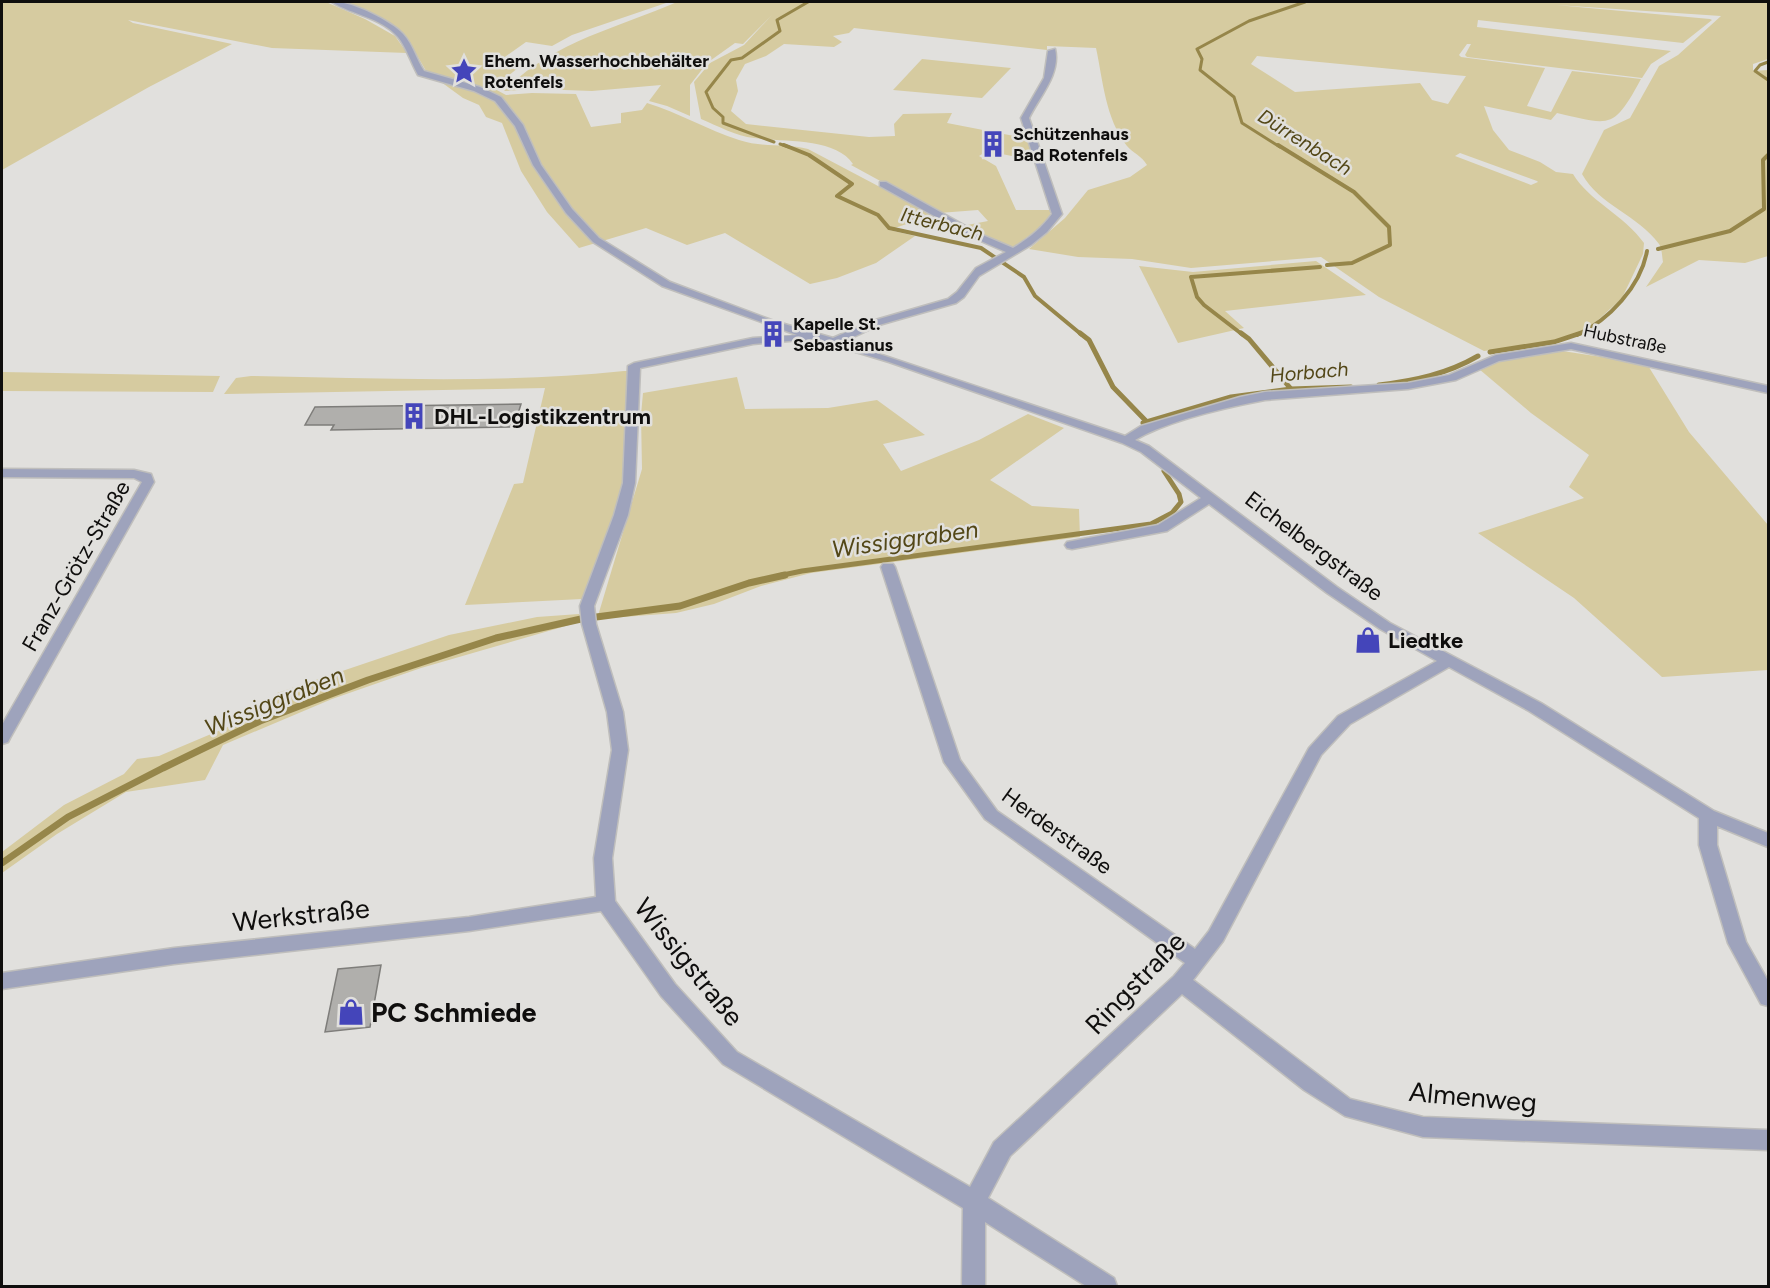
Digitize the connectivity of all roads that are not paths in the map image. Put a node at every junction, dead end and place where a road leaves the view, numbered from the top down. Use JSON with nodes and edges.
{"nodes":[{"id":1,"x":335,"y":2,"type":"edge"},
{"id":2,"x":1052,"y":51,"type":"dead end"},
{"id":3,"x":884,"y":184,"type":"dead end"},
{"id":4,"x":1004,"y":256,"type":"junction"},
{"id":5,"x":812,"y":336,"type":"junction"},
{"id":6,"x":833,"y":343,"type":"junction"},
{"id":7,"x":634,"y":366,"type":"joint"},
{"id":8,"x":1768,"y":389,"type":"edge"},
{"id":9,"x":1126,"y":440,"type":"junction"},
{"id":10,"x":2,"y":473,"type":"edge"},
{"id":11,"x":1211,"y":497,"type":"junction"},
{"id":12,"x":1072,"y":545,"type":"dead end"},
{"id":13,"x":888,"y":567,"type":"dead end"},
{"id":14,"x":1450,"y":660,"type":"junction"},
{"id":15,"x":2,"y":738,"type":"edge"},
{"id":16,"x":1708,"y":815,"type":"junction"},
{"id":17,"x":1768,"y":840,"type":"edge"},
{"id":18,"x":606,"y":903,"type":"junction"},
{"id":19,"x":1198,"y":962,"type":"junction"},
{"id":20,"x":2,"y":981,"type":"edge"},
{"id":21,"x":1181,"y":982,"type":"junction"},
{"id":22,"x":1768,"y":998,"type":"edge"},
{"id":23,"x":1768,"y":1140,"type":"edge"},
{"id":24,"x":974,"y":1202,"type":"junction"},
{"id":25,"x":973,"y":1287,"type":"edge"},
{"id":26,"x":1106,"y":1287,"type":"edge"}],
"edges":[{"from":1,"to":5,"type":"street","name":"Eichelbergstraße"},
{"from":2,"to":4,"type":"street"},
{"from":3,"to":4,"type":"street"},
{"from":4,"to":6,"type":"street"},
{"from":5,"to":6,"type":"street","name":"Eichelbergstraße"},
{"from":5,"to":7,"type":"street","name":"Eichelbergstraße"},
{"from":6,"to":9,"type":"street","name":"Eichelbergstraße"},
{"from":7,"to":18,"type":"street","name":"Wissigstraße"},
{"from":8,"to":9,"type":"street","name":"Hubstraße"},
{"from":9,"to":11,"type":"street","name":"Eichelbergstraße"},
{"from":10,"to":15,"type":"street","name":"Franz-Grötz-Straße"},
{"from":11,"to":12,"type":"street"},
{"from":11,"to":14,"type":"street","name":"Eichelbergstraße"},
{"from":13,"to":19,"type":"street","name":"Herderstraße"},
{"from":14,"to":16,"type":"street","name":"Eichelbergstraße"},
{"from":14,"to":19,"type":"street","name":"Ringstraße"},
{"from":16,"to":17,"type":"street","name":"Eichelbergstraße"},
{"from":16,"to":22,"type":"street"},
{"from":18,"to":20,"type":"street","name":"Werkstraße"},
{"from":18,"to":24,"type":"street","name":"Wissigstraße"},
{"from":19,"to":21,"type":"street","name":"Ringstraße"},
{"from":21,"to":23,"type":"street","name":"Almenweg"},
{"from":21,"to":24,"type":"street","name":"Ringstraße"},
{"from":24,"to":25,"type":"street","name":"Ringstraße"},
{"from":24,"to":26,"type":"street","name":"Wissigstraße"}]}
